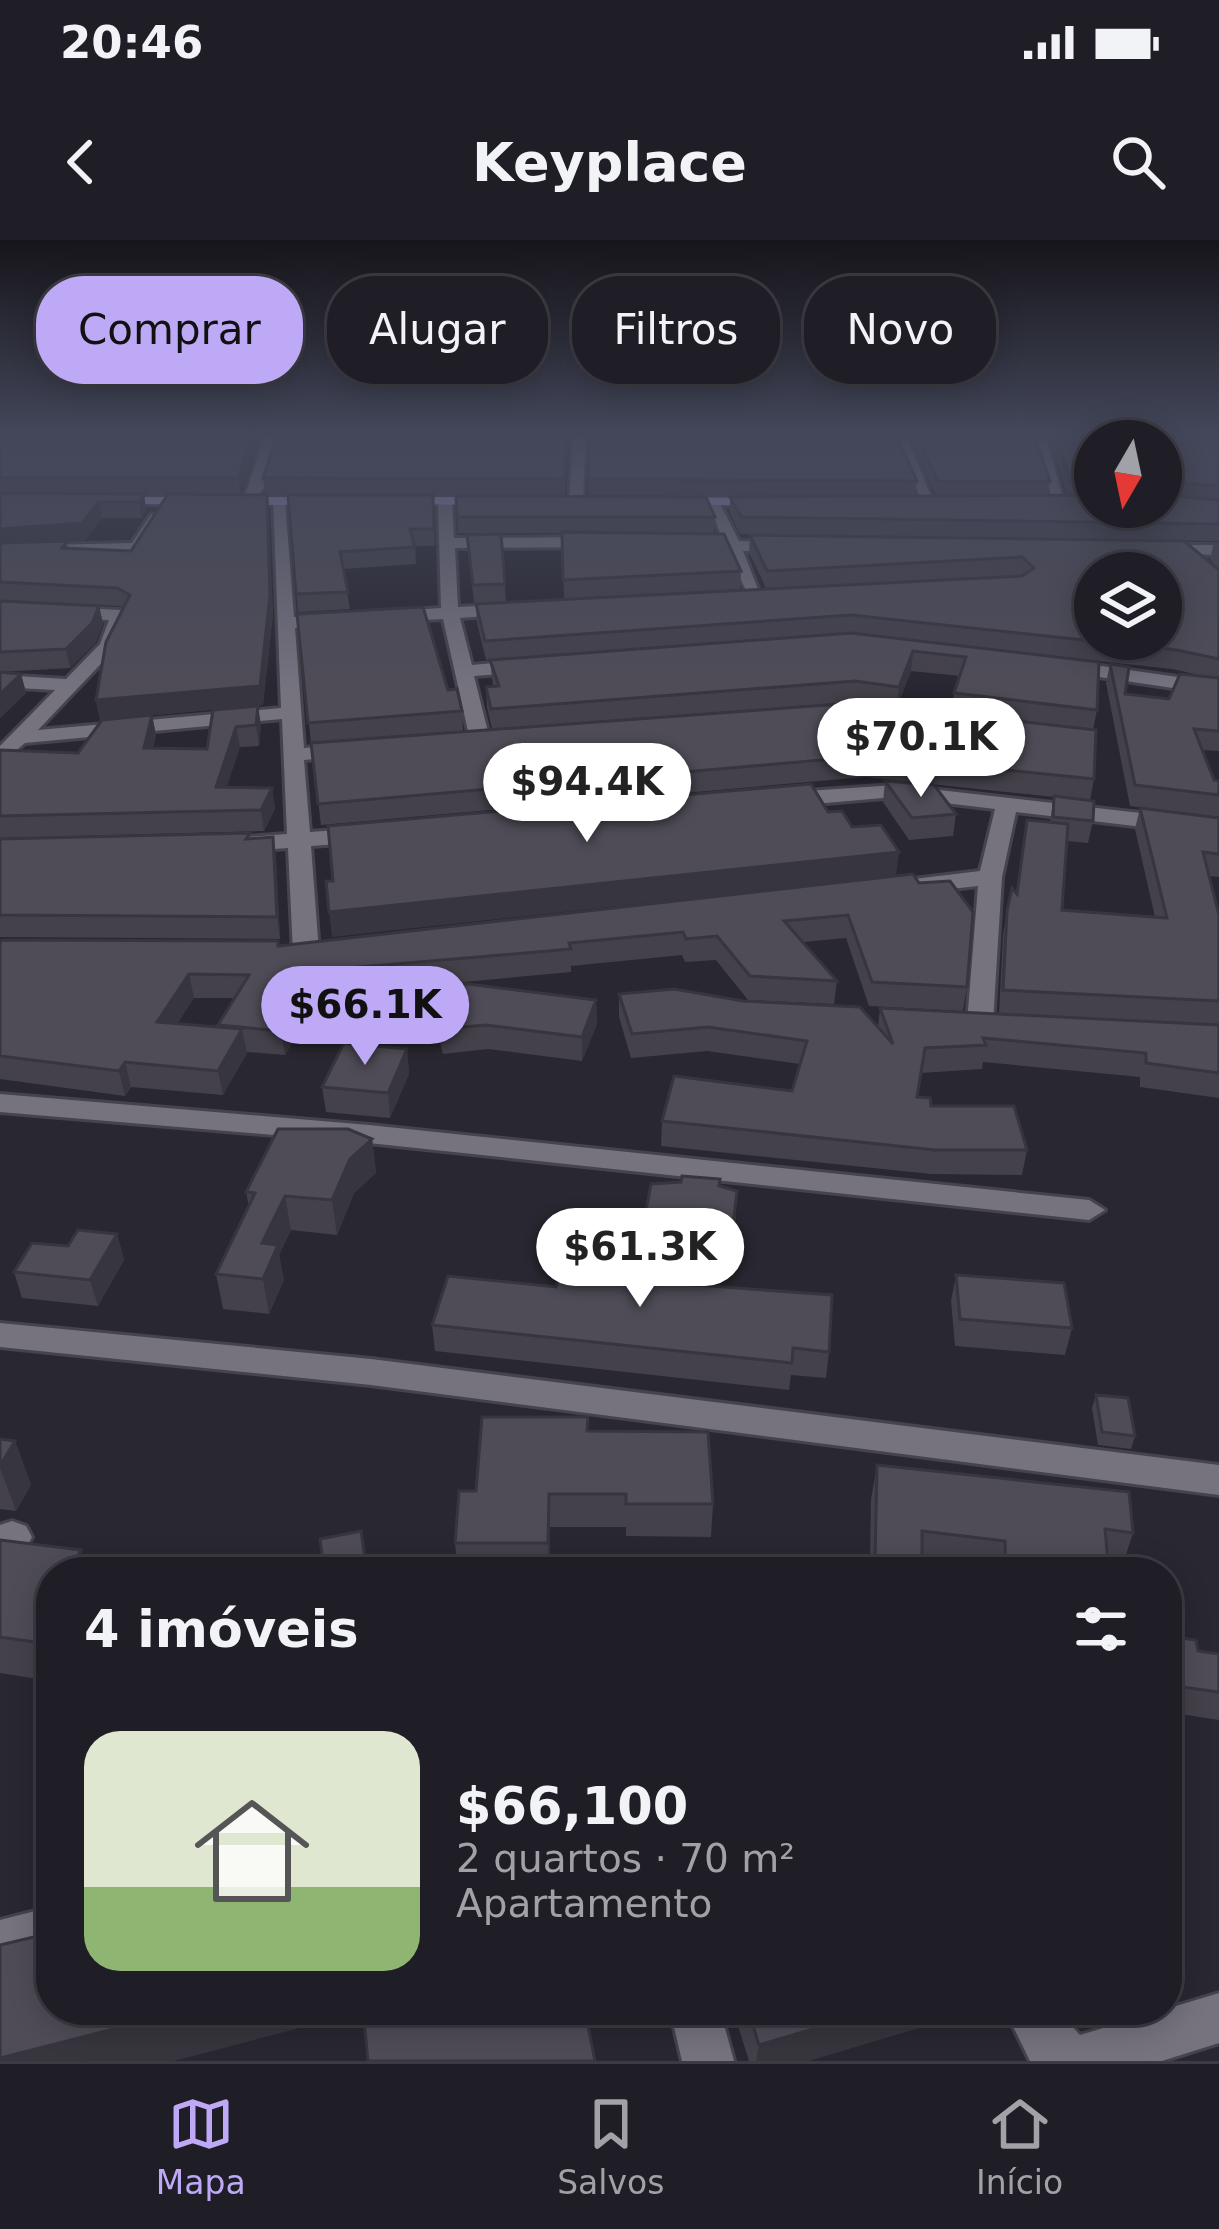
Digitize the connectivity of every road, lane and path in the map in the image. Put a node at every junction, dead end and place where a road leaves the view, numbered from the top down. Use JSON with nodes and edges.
{"nodes":[{"id":1,"x":153,"y":520,"type":"edge"},
{"id":2,"x":279,"y":520,"type":"edge"},
{"id":3,"x":447,"y":520,"type":"edge"},
{"id":4,"x":721,"y":520,"type":"edge"},
{"id":5,"x":449,"y":543,"type":"junction"},
{"id":6,"x":628,"y":543,"type":"edge"},
{"id":7,"x":670,"y":544,"type":"edge"},
{"id":8,"x":734,"y":547,"type":"junction"},
{"id":9,"x":801,"y":547,"type":"edge"},
{"id":10,"x":1142,"y":550,"type":"edge"},
{"id":11,"x":1187,"y":550,"type":"junction"},
{"id":12,"x":1219,"y":550,"type":"edge"},
{"id":13,"x":0,"y":551,"type":"edge"},
{"id":14,"x":1203,"y":568,"type":"edge"},
{"id":15,"x":780,"y":594,"type":"edge"},
{"id":16,"x":756,"y":596,"type":"junction"},
{"id":17,"x":733,"y":597,"type":"edge"},
{"id":18,"x":544,"y":607,"type":"edge"},
{"id":19,"x":0,"y":609,"type":"edge"},
{"id":20,"x":449,"y":612,"type":"junction"},
{"id":21,"x":284,"y":623,"type":"junction"},
{"id":22,"x":553,"y":664,"type":"edge"},
{"id":23,"x":1048,"y":664,"type":"edge"},
{"id":24,"x":462,"y":670,"type":"junction"},
{"id":25,"x":0,"y":681,"type":"edge"},
{"id":26,"x":70,"y":686,"type":"junction"},
{"id":27,"x":1219,"y":689,"type":"edge"},
{"id":28,"x":288,"y":713,"type":"junction"},
{"id":29,"x":20,"y":738,"type":"junction"},
{"id":30,"x":503,"y":739,"type":"edge"},
{"id":31,"x":480,"y":740,"type":"junction"},
{"id":32,"x":456,"y":742,"type":"edge"},
{"id":33,"x":362,"y":749,"type":"edge"},
{"id":34,"x":291,"y":755,"type":"junction"},
{"id":35,"x":0,"y":757,"type":"edge"},
{"id":36,"x":1008,"y":801,"type":"junction"},
{"id":37,"x":755,"y":802,"type":"edge"},
{"id":38,"x":1219,"y":829,"type":"edge"},
{"id":39,"x":387,"y":834,"type":"edge"},
{"id":40,"x":295,"y":842,"type":"junction"},
{"id":41,"x":213,"y":846,"type":"edge"},
{"id":42,"x":990,"y":878,"type":"junction"},
{"id":43,"x":896,"y":888,"type":"edge"},
{"id":44,"x":308,"y":951,"type":"edge"},
{"id":45,"x":981,"y":1024,"type":"edge"},
{"id":46,"x":0,"y":1103,"type":"edge"},
{"id":47,"x":1089,"y":1210,"type":"dead end"},
{"id":48,"x":0,"y":1335,"type":"edge"},
{"id":49,"x":1219,"y":1480,"type":"edge"},
{"id":50,"x":36,"y":1935,"type":"edge"},
{"id":51,"x":0,"y":1944,"type":"edge"},
{"id":52,"x":1219,"y":2018,"type":"edge"},
{"id":53,"x":699,"y":2025,"type":"edge"},
{"id":54,"x":1037,"y":2025,"type":"edge"},
{"id":55,"x":708,"y":2061,"type":"edge"}],
"edges":[{"from":1,"to":13,"type":"street"},
{"from":2,"to":21,"type":"street"},
{"from":3,"to":5,"type":"street"},
{"from":4,"to":8,"type":"street"},
{"from":5,"to":6,"type":"street"},
{"from":5,"to":20,"type":"street"},
{"from":7,"to":8,"type":"street"},
{"from":8,"to":9,"type":"street"},
{"from":8,"to":16,"type":"street"},
{"from":10,"to":11,"type":"street"},
{"from":11,"to":12,"type":"street"},
{"from":11,"to":14,"type":"street"},
{"from":15,"to":16,"type":"street"},
{"from":16,"to":17,"type":"street"},
{"from":18,"to":20,"type":"street"},
{"from":19,"to":26,"type":"street"},
{"from":20,"to":21,"type":"street"},
{"from":20,"to":24,"type":"street"},
{"from":21,"to":28,"type":"street"},
{"from":22,"to":24,"type":"street"},
{"from":23,"to":27,"type":"street"},
{"from":24,"to":31,"type":"street"},
{"from":25,"to":26,"type":"street"},
{"from":26,"to":29,"type":"street"},
{"from":28,"to":29,"type":"street"},
{"from":28,"to":34,"type":"street"},
{"from":29,"to":35,"type":"street"},
{"from":30,"to":31,"type":"street"},
{"from":31,"to":32,"type":"street"},
{"from":33,"to":34,"type":"street"},
{"from":34,"to":40,"type":"street"},
{"from":36,"to":37,"type":"street"},
{"from":36,"to":38,"type":"street"},
{"from":36,"to":42,"type":"street"},
{"from":39,"to":40,"type":"street"},
{"from":40,"to":41,"type":"street"},
{"from":40,"to":44,"type":"street"},
{"from":42,"to":43,"type":"street"},
{"from":42,"to":45,"type":"street"},
{"from":46,"to":47,"type":"street"},
{"from":48,"to":49,"type":"street"},
{"from":50,"to":51,"type":"street"},
{"from":52,"to":54,"type":"street"},
{"from":53,"to":55,"type":"street"}]}
